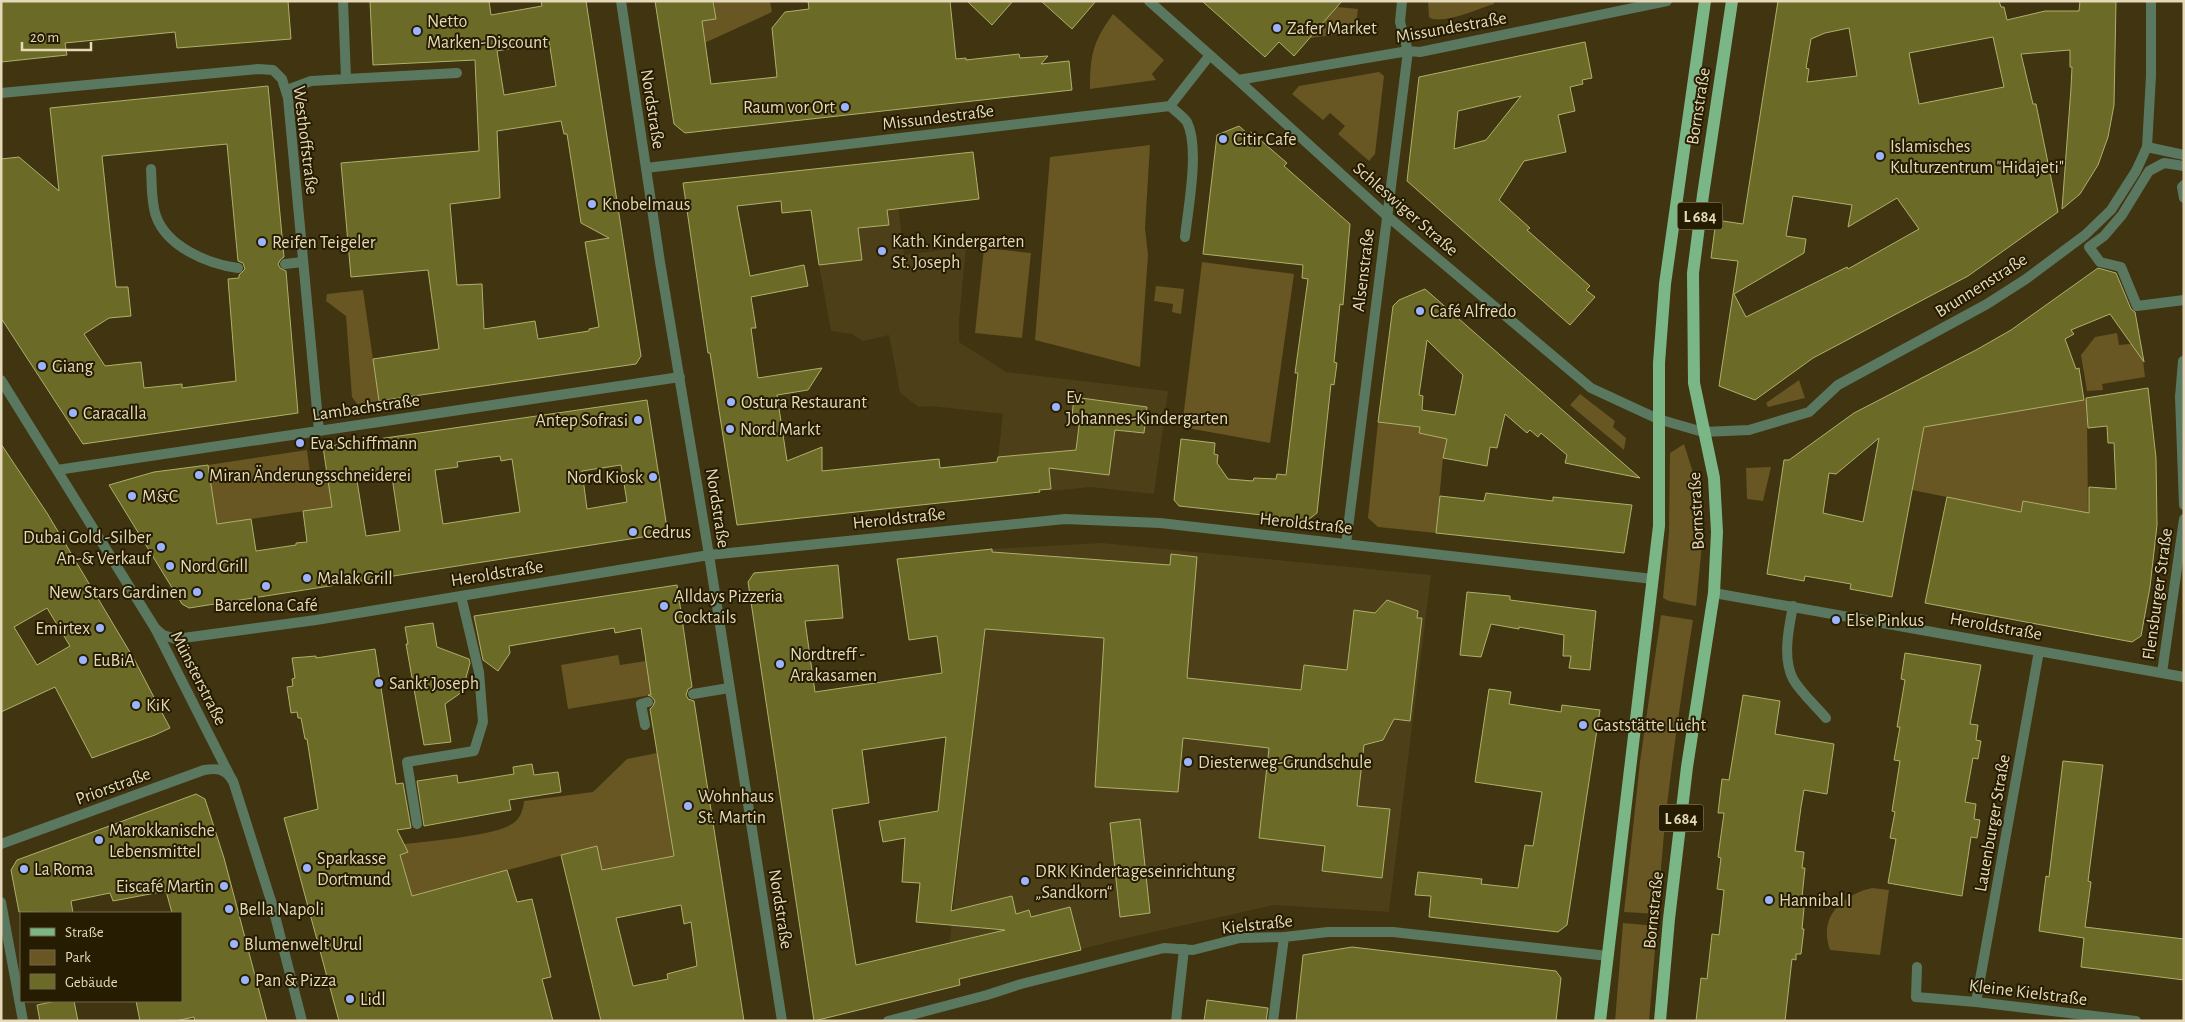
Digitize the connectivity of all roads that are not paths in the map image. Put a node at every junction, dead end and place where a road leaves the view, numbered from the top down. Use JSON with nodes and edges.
{"nodes":[{"id":1,"x":343,"y":1,"type":"edge"},
{"id":2,"x":620,"y":1,"type":"edge"},
{"id":3,"x":1148,"y":1,"type":"edge"},
{"id":4,"x":1402,"y":1,"type":"edge"},
{"id":5,"x":1668,"y":1,"type":"edge"},
{"id":6,"x":1705,"y":1,"type":"edge"},
{"id":7,"x":1732,"y":1,"type":"edge"},
{"id":8,"x":2151,"y":1,"type":"edge"},
{"id":9,"x":1408,"y":50,"type":"junction"},
{"id":10,"x":1210,"y":55,"type":"junction"},
{"id":11,"x":457,"y":73,"type":"dead end"},
{"id":12,"x":346,"y":79,"type":"junction"},
{"id":13,"x":1238,"y":80,"type":"junction"},
{"id":14,"x":287,"y":90,"type":"junction"},
{"id":15,"x":1,"y":93,"type":"edge"},
{"id":16,"x":1170,"y":106,"type":"junction"},
{"id":17,"x":2147,"y":147,"type":"junction"},
{"id":18,"x":2184,"y":155,"type":"edge"},
{"id":19,"x":2184,"y":166,"type":"edge"},
{"id":20,"x":646,"y":168,"type":"junction"},
{"id":21,"x":151,"y":169,"type":"dead end"},
{"id":22,"x":2184,"y":185,"type":"edge"},
{"id":23,"x":2184,"y":198,"type":"edge"},
{"id":24,"x":1386,"y":215,"type":"junction"},
{"id":25,"x":1185,"y":237,"type":"dead end"},
{"id":26,"x":303,"y":262,"type":"junction"},
{"id":27,"x":285,"y":264,"type":"dead end"},
{"id":28,"x":238,"y":268,"type":"dead end"},
{"id":29,"x":2184,"y":300,"type":"edge"},
{"id":30,"x":2183,"y":361,"type":"edge"},
{"id":31,"x":680,"y":377,"type":"junction"},
{"id":32,"x":1,"y":380,"type":"edge"},
{"id":33,"x":2182,"y":395,"type":"edge"},
{"id":34,"x":1658,"y":419,"type":"junction"},
{"id":35,"x":318,"y":431,"type":"junction"},
{"id":36,"x":1703,"y":432,"type":"junction"},
{"id":37,"x":57,"y":470,"type":"junction"},
{"id":38,"x":2184,"y":505,"type":"edge"},
{"id":39,"x":2184,"y":519,"type":"edge"},
{"id":40,"x":1346,"y":544,"type":"junction"},
{"id":41,"x":709,"y":555,"type":"junction"},
{"id":42,"x":1653,"y":580,"type":"junction"},
{"id":43,"x":1714,"y":593,"type":"junction"},
{"id":44,"x":460,"y":596,"type":"junction"},
{"id":45,"x":1793,"y":606,"type":"junction"},
{"id":46,"x":155,"y":628,"type":"junction"},
{"id":47,"x":2040,"y":651,"type":"junction"},
{"id":48,"x":2162,"y":673,"type":"junction"},
{"id":49,"x":2184,"y":677,"type":"edge"},
{"id":50,"x":730,"y":688,"type":"junction"},
{"id":51,"x":693,"y":694,"type":"dead end"},
{"id":52,"x":648,"y":702,"type":"dead end"},
{"id":53,"x":1826,"y":718,"type":"dead end"},
{"id":54,"x":645,"y":725,"type":"dead end"},
{"id":55,"x":233,"y":780,"type":"junction"},
{"id":56,"x":417,"y":824,"type":"dead end"},
{"id":57,"x":1,"y":844,"type":"edge"},
{"id":58,"x":1,"y":902,"type":"edge"},
{"id":59,"x":1284,"y":937,"type":"junction"},
{"id":60,"x":1184,"y":949,"type":"junction"},
{"id":61,"x":1608,"y":956,"type":"junction"},
{"id":62,"x":1917,"y":967,"type":"dead end"},
{"id":63,"x":1976,"y":1002,"type":"junction"},
{"id":64,"x":2131,"y":1020,"type":"edge"},
{"id":65,"x":23,"y":1021,"type":"edge"},
{"id":66,"x":302,"y":1021,"type":"edge"},
{"id":67,"x":782,"y":1021,"type":"edge"},
{"id":68,"x":888,"y":1021,"type":"edge"},
{"id":69,"x":1176,"y":1021,"type":"edge"},
{"id":70,"x":1273,"y":1021,"type":"edge"},
{"id":71,"x":1600,"y":1021,"type":"edge"},
{"id":72,"x":1660,"y":1021,"type":"edge"},
{"id":73,"x":2136,"y":1021,"type":"edge"}],
"edges":[{"from":1,"to":12,"type":"street"},
{"from":2,"to":20,"type":"street","name":"Nordstraße"},
{"from":3,"to":10,"type":"street","name":"Schleswiger Straße"},
{"from":4,"to":9,"type":"street","name":"Alsenstraße"},
{"from":5,"to":9,"type":"street","name":"Missundestraße"},
{"from":6,"to":34,"type":"main road","name":"Bornstraße","number":"L 684"},
{"from":7,"to":36,"type":"main road","name":"Bornstraße","number":"L 684"},
{"from":8,"to":17,"type":"street","name":"Brunnenstraße"},
{"from":9,"to":13,"type":"street","name":"Missundestraße"},
{"from":9,"to":24,"type":"street","name":"Alsenstraße"},
{"from":10,"to":13,"type":"street","name":"Schleswiger Straße"},
{"from":10,"to":16,"type":"street"},
{"from":11,"to":12,"type":"street"},
{"from":12,"to":14,"type":"street"},
{"from":13,"to":24,"type":"street","name":"Schleswiger Straße"},
{"from":14,"to":15,"type":"street","name":"Westhoffstraße"},
{"from":14,"to":26,"type":"street","name":"Westhoffstraße"},
{"from":16,"to":20,"type":"street","name":"Missundestraße"},
{"from":16,"to":25,"type":"street"},
{"from":17,"to":18,"type":"street"},
{"from":17,"to":36,"type":"street","name":"Brunnenstraße"},
{"from":19,"to":29,"type":"street"},
{"from":20,"to":31,"type":"street","name":"Nordstraße"},
{"from":21,"to":28,"type":"street"},
{"from":22,"to":23,"type":"street"},
{"from":24,"to":34,"type":"street","name":"Schleswiger Straße"},
{"from":24,"to":40,"type":"street","name":"Alsenstraße"},
{"from":26,"to":27,"type":"street"},
{"from":26,"to":35,"type":"street","name":"Westhoffstraße"},
{"from":30,"to":33,"type":"street","name":"Flensburger Straße"},
{"from":31,"to":35,"type":"street","name":"Lambachstraße"},
{"from":31,"to":41,"type":"street","name":"Nordstraße"},
{"from":32,"to":37,"type":"street","name":"Münsterstraße"},
{"from":33,"to":38,"type":"street","name":"Flensburger Straße"},
{"from":34,"to":36,"type":"street","name":"Brunnenstraße"},
{"from":34,"to":42,"type":"main road","name":"Bornstraße","number":"L 684"},
{"from":35,"to":37,"type":"street","name":"Lambachstraße"},
{"from":36,"to":43,"type":"main road","name":"Bornstraße","number":"L 684"},
{"from":37,"to":46,"type":"street","name":"Münsterstraße"},
{"from":39,"to":48,"type":"street","name":"Flensburger Straße"},
{"from":40,"to":41,"type":"street","name":"Heroldstraße"},
{"from":40,"to":42,"type":"street","name":"Heroldstraße"},
{"from":41,"to":44,"type":"street","name":"Heroldstraße"},
{"from":41,"to":50,"type":"street","name":"Nordstraße"},
{"from":42,"to":61,"type":"main road","name":"Bornstraße","number":"L 684"},
{"from":43,"to":45,"type":"street","name":"Heroldstraße"},
{"from":43,"to":72,"type":"main road","name":"Bornstraße","number":"L 684"},
{"from":44,"to":46,"type":"street","name":"Heroldstraße"},
{"from":44,"to":56,"type":"street"},
{"from":45,"to":47,"type":"street","name":"Heroldstraße"},
{"from":45,"to":53,"type":"street"},
{"from":46,"to":55,"type":"street","name":"Münsterstraße"},
{"from":47,"to":48,"type":"street","name":"Heroldstraße"},
{"from":47,"to":63,"type":"street","name":"Lauenburger Straße"},
{"from":48,"to":49,"type":"street","name":"Heroldstraße"},
{"from":50,"to":51,"type":"street"},
{"from":50,"to":67,"type":"street","name":"Nordstraße"},
{"from":52,"to":54,"type":"street"},
{"from":55,"to":57,"type":"street","name":"Priorstraße"},
{"from":55,"to":66,"type":"street","name":"Münsterstraße"},
{"from":58,"to":65,"type":"street"},
{"from":59,"to":60,"type":"street","name":"Kielstraße"},
{"from":59,"to":61,"type":"street","name":"Kielstraße"},
{"from":59,"to":70,"type":"street"},
{"from":60,"to":68,"type":"street","name":"Kielstraße"},
{"from":60,"to":69,"type":"street"},
{"from":61,"to":71,"type":"main road","name":"Bornstraße","number":"L 684"},
{"from":62,"to":63,"type":"street","name":"Kleine Kielstraße"},
{"from":63,"to":64,"type":"street","name":"Kleine Kielstraße"},
{"from":64,"to":73,"type":"street","name":"Kleine Kielstraße"}]}
